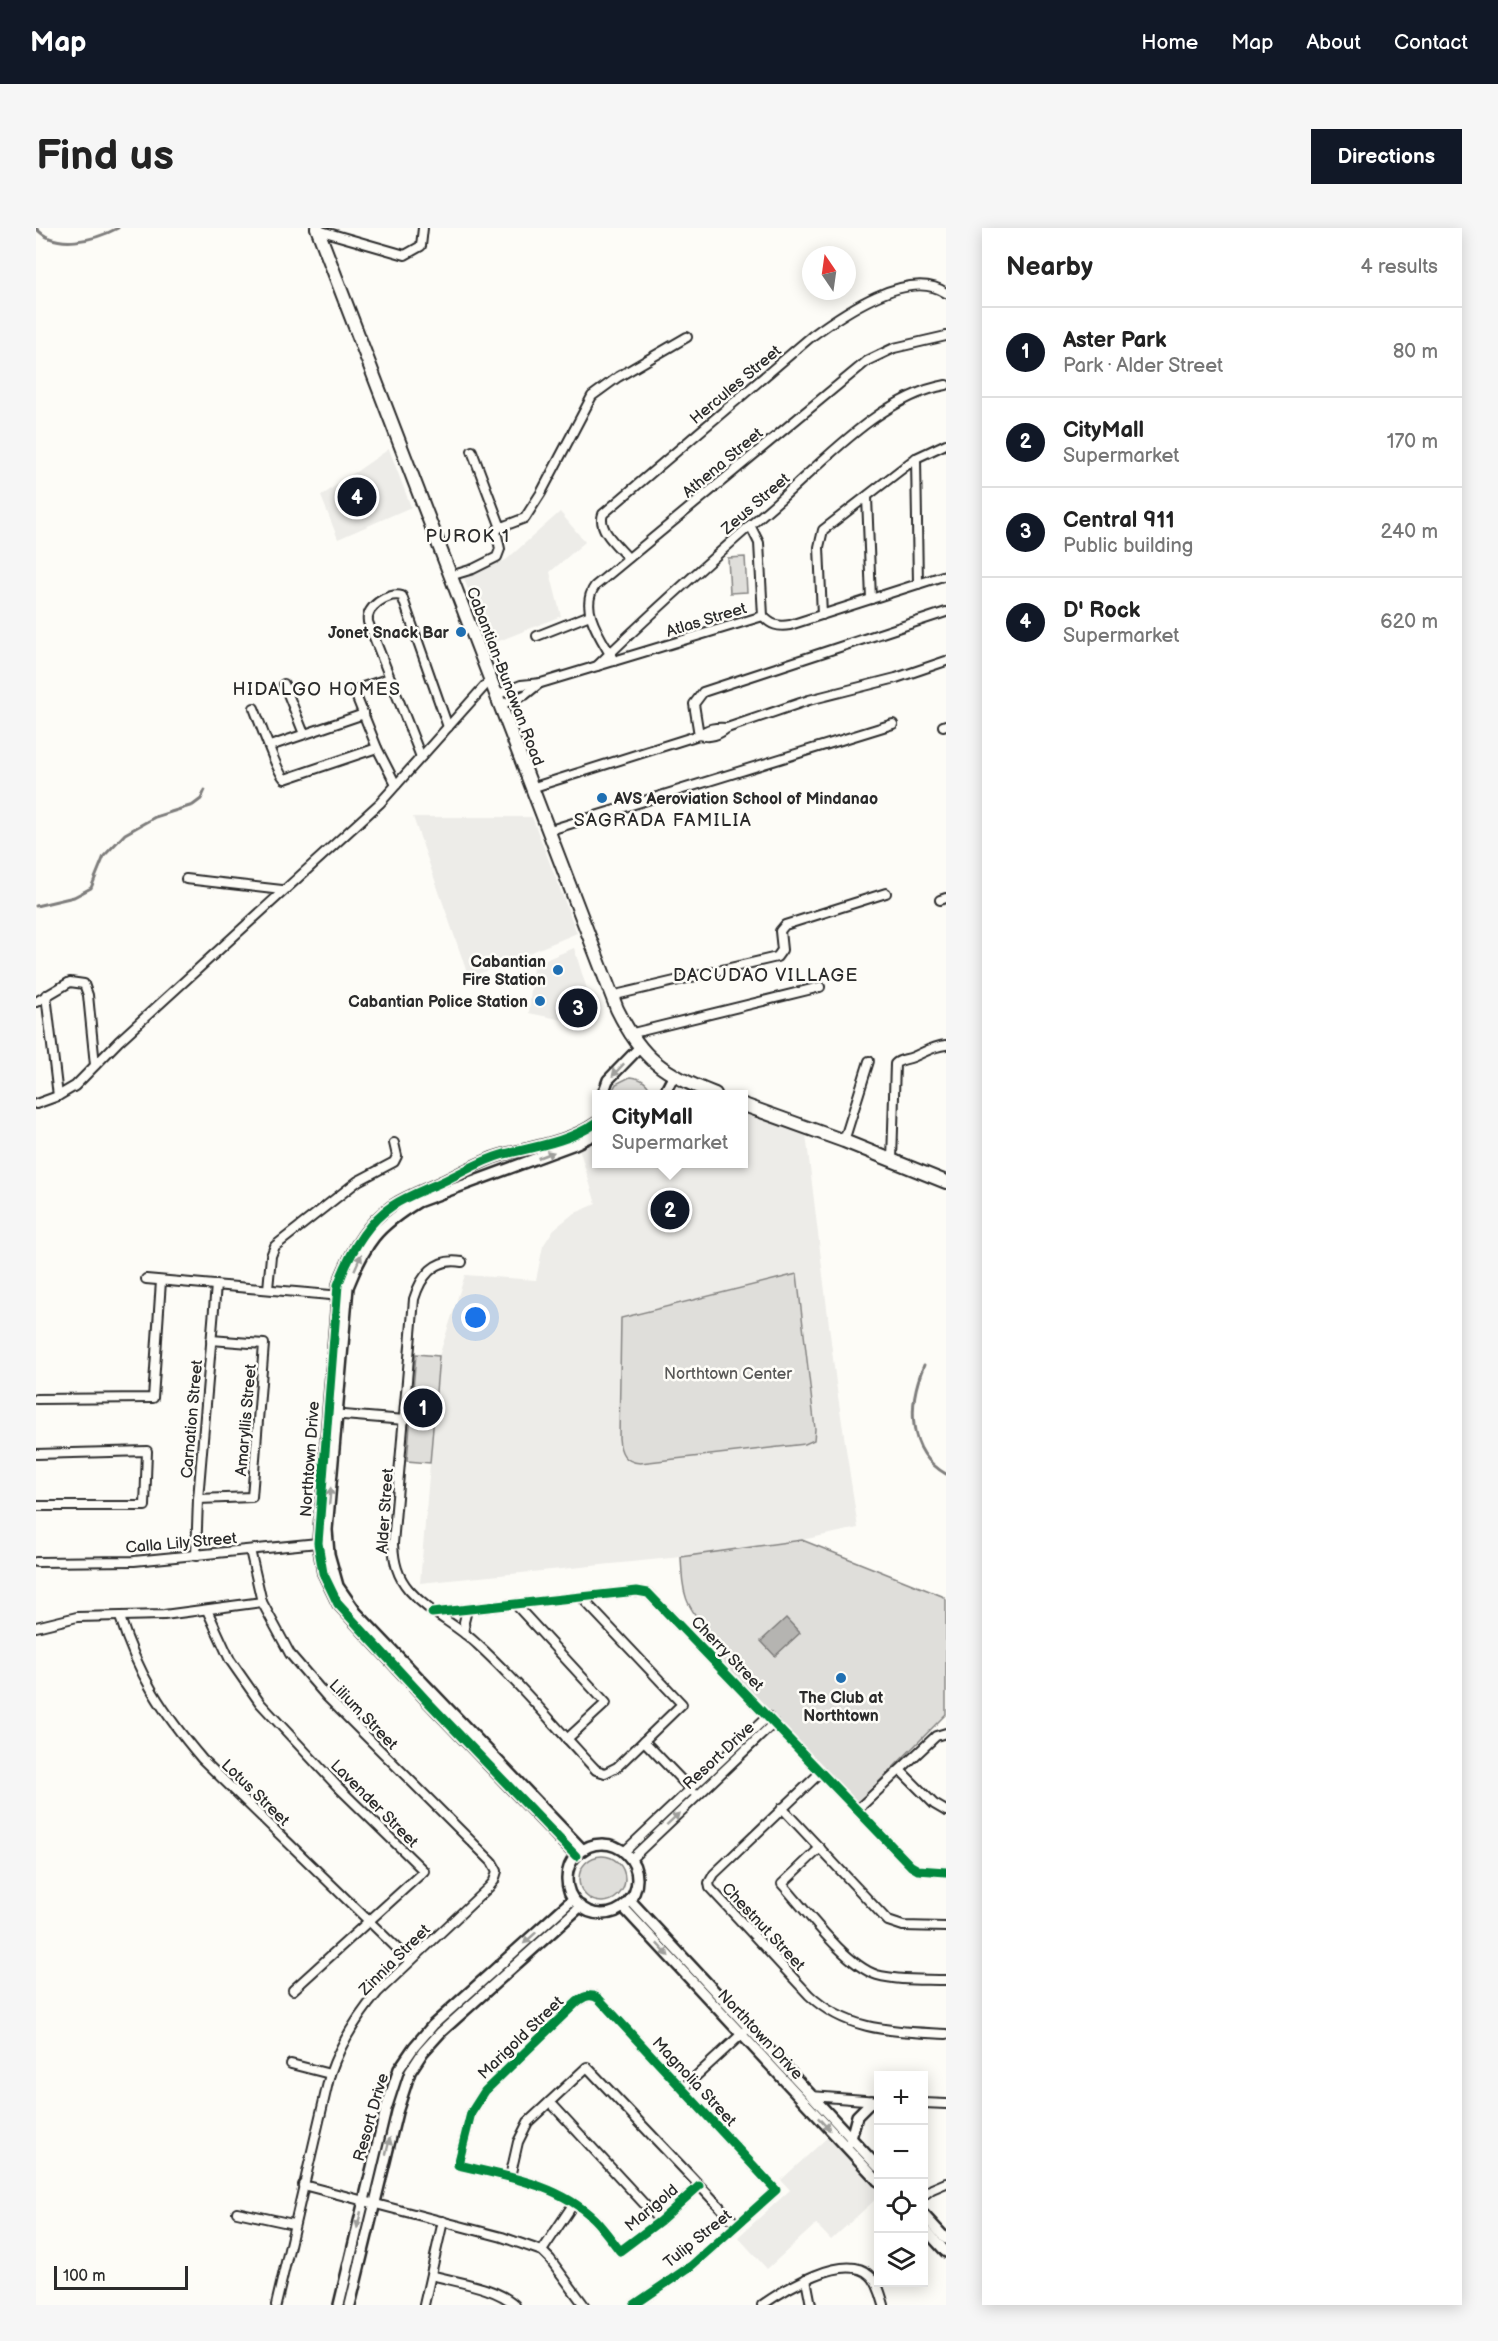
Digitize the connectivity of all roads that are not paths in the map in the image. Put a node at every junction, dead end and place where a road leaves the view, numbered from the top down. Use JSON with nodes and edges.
{"nodes":[{"id":1,"x":423,"y":228,"type":"edge"},
{"id":2,"x":317,"y":229,"type":"edge"},
{"id":3,"x":946,"y":293,"type":"edge"},
{"id":4,"x":946,"y":336,"type":"edge"},
{"id":5,"x":687,"y":337,"type":"dead end"},
{"id":6,"x":946,"y":386,"type":"edge"},
{"id":7,"x":946,"y":444,"type":"edge"},
{"id":8,"x":472,"y":451,"type":"dead end"},
{"id":9,"x":916,"y":458,"type":"junction"},
{"id":10,"x":867,"y":497,"type":"junction"},
{"id":11,"x":500,"y":525,"type":"dead end"},
{"id":12,"x":750,"y":525,"type":"junction"},
{"id":13,"x":628,"y":558,"type":"junction"},
{"id":14,"x":946,"y":575,"type":"edge"},
{"id":15,"x":450,"y":576,"type":"junction"},
{"id":16,"x":918,"y":584,"type":"junction"},
{"id":17,"x":870,"y":599,"type":"junction"},
{"id":18,"x":946,"y":612,"type":"edge"},
{"id":19,"x":590,"y":615,"type":"junction"},
{"id":20,"x":822,"y":615,"type":"junction"},
{"id":21,"x":763,"y":616,"type":"junction"},
{"id":22,"x":537,"y":636,"type":"dead end"},
{"id":23,"x":612,"y":657,"type":"junction"},
{"id":24,"x":946,"y":661,"type":"edge"},
{"id":25,"x":390,"y":678,"type":"junction"},
{"id":26,"x":490,"y":680,"type":"junction"},
{"id":27,"x":284,"y":684,"type":"dead end"},
{"id":28,"x":498,"y":700,"type":"junction"},
{"id":29,"x":254,"y":708,"type":"dead end"},
{"id":30,"x":364,"y":714,"type":"junction"},
{"id":31,"x":893,"y":724,"type":"dead end"},
{"id":32,"x":448,"y":727,"type":"junction"},
{"id":33,"x":304,"y":734,"type":"junction"},
{"id":34,"x":699,"y":735,"type":"junction"},
{"id":35,"x":270,"y":746,"type":"junction"},
{"id":36,"x":377,"y":748,"type":"junction"},
{"id":37,"x":421,"y":757,"type":"junction"},
{"id":38,"x":396,"y":785,"type":"junction"},
{"id":39,"x":531,"y":788,"type":"junction"},
{"id":40,"x":547,"y":831,"type":"junction"},
{"id":41,"x":186,"y":879,"type":"dead end"},
{"id":42,"x":282,"y":890,"type":"junction"},
{"id":43,"x":886,"y":892,"type":"dead end"},
{"id":44,"x":820,"y":987,"type":"dead end"},
{"id":45,"x":46,"y":995,"type":"junction"},
{"id":46,"x":611,"y":996,"type":"junction"},
{"id":47,"x":36,"y":1002,"type":"edge"},
{"id":48,"x":629,"y":1034,"type":"junction"},
{"id":49,"x":946,"y":1045,"type":"edge"},
{"id":50,"x":639,"y":1048,"type":"junction"},
{"id":51,"x":869,"y":1062,"type":"dead end"},
{"id":52,"x":95,"y":1065,"type":"junction"},
{"id":53,"x":674,"y":1075,"type":"junction"},
{"id":54,"x":605,"y":1090,"type":"edge"},
{"id":55,"x":666,"y":1090,"type":"edge"},
{"id":56,"x":705,"y":1090,"type":"edge"},
{"id":57,"x":58,"y":1096,"type":"junction"},
{"id":58,"x":36,"y":1104,"type":"edge"},
{"id":59,"x":748,"y":1106,"type":"edge"},
{"id":60,"x":589,"y":1134,"type":"edge"},
{"id":61,"x":844,"y":1141,"type":"junction"},
{"id":62,"x":394,"y":1143,"type":"dead end"},
{"id":63,"x":892,"y":1160,"type":"junction"},
{"id":64,"x":946,"y":1182,"type":"edge"},
{"id":65,"x":462,"y":1262,"type":"dead end"},
{"id":66,"x":146,"y":1279,"type":"dead end"},
{"id":67,"x":161,"y":1281,"type":"junction"},
{"id":68,"x":216,"y":1285,"type":"junction"},
{"id":69,"x":268,"y":1288,"type":"junction"},
{"id":70,"x":337,"y":1295,"type":"junction"},
{"id":71,"x":347,"y":1296,"type":"junction"},
{"id":72,"x":211,"y":1340,"type":"junction"},
{"id":73,"x":36,"y":1399,"type":"edge"},
{"id":74,"x":327,"y":1414,"type":"junction"},
{"id":75,"x":337,"y":1415,"type":"junction"},
{"id":76,"x":405,"y":1420,"type":"junction"},
{"id":77,"x":36,"y":1454,"type":"edge"},
{"id":78,"x":198,"y":1499,"type":"junction"},
{"id":79,"x":36,"y":1506,"type":"edge"},
{"id":80,"x":328,"y":1542,"type":"junction"},
{"id":81,"x":318,"y":1544,"type":"junction"},
{"id":82,"x":250,"y":1550,"type":"junction"},
{"id":83,"x":196,"y":1556,"type":"junction"},
{"id":84,"x":36,"y":1562,"type":"edge"},
{"id":85,"x":581,"y":1597,"type":"junction"},
{"id":86,"x":262,"y":1602,"type":"junction"},
{"id":87,"x":515,"y":1604,"type":"junction"},
{"id":88,"x":207,"y":1610,"type":"junction"},
{"id":89,"x":467,"y":1610,"type":"junction"},
{"id":90,"x":432,"y":1613,"type":"junction"},
{"id":91,"x":120,"y":1617,"type":"junction"},
{"id":92,"x":36,"y":1627,"type":"edge"},
{"id":93,"x":465,"y":1634,"type":"junction"},
{"id":94,"x":768,"y":1716,"type":"junction"},
{"id":95,"x":774,"y":1723,"type":"junction"},
{"id":96,"x":946,"y":1733,"type":"edge"},
{"id":97,"x":567,"y":1739,"type":"junction"},
{"id":98,"x":644,"y":1741,"type":"junction"},
{"id":99,"x":900,"y":1770,"type":"junction"},
{"id":100,"x":820,"y":1772,"type":"junction"},
{"id":101,"x":690,"y":1790,"type":"junction"},
{"id":102,"x":697,"y":1796,"type":"junction"},
{"id":103,"x":782,"y":1808,"type":"junction"},
{"id":104,"x":857,"y":1810,"type":"junction"},
{"id":105,"x":946,"y":1810,"type":"edge"},
{"id":106,"x":819,"y":1848,"type":"junction"},
{"id":107,"x":580,"y":1853,"type":"junction"},
{"id":108,"x":627,"y":1855,"type":"junction"},
{"id":109,"x":497,"y":1871,"type":"joint"},
{"id":110,"x":946,"y":1872,"type":"edge"},
{"id":111,"x":573,"y":1899,"type":"junction"},
{"id":112,"x":627,"y":1904,"type":"junction"},
{"id":113,"x":581,"y":1906,"type":"junction"},
{"id":114,"x":369,"y":1921,"type":"junction"},
{"id":115,"x":946,"y":1927,"type":"edge"},
{"id":116,"x":410,"y":1960,"type":"junction"},
{"id":117,"x":946,"y":1980,"type":"edge"},
{"id":118,"x":293,"y":1990,"type":"dead end"},
{"id":119,"x":590,"y":1995,"type":"joint"},
{"id":120,"x":456,"y":2004,"type":"junction"},
{"id":121,"x":463,"y":2012,"type":"junction"},
{"id":122,"x":745,"y":2032,"type":"junction"},
{"id":123,"x":946,"y":2034,"type":"edge"},
{"id":124,"x":291,"y":2064,"type":"dead end"},
{"id":125,"x":330,"y":2074,"type":"junction"},
{"id":126,"x":682,"y":2089,"type":"junction"},
{"id":127,"x":807,"y":2099,"type":"junction"},
{"id":128,"x":874,"y":2101,"type":"edge"},
{"id":129,"x":550,"y":2102,"type":"junction"},
{"id":130,"x":874,"y":2102,"type":"edge"},
{"id":131,"x":928,"y":2103,"type":"edge"},
{"id":132,"x":946,"y":2104,"type":"edge"},
{"id":133,"x":850,"y":2138,"type":"junction"},
{"id":134,"x":849,"y":2150,"type":"junction"},
{"id":135,"x":874,"y":2169,"type":"edge"},
{"id":136,"x":874,"y":2171,"type":"edge"},
{"id":137,"x":510,"y":2177,"type":"junction"},
{"id":138,"x":946,"y":2183,"type":"edge"},
{"id":139,"x":303,"y":2185,"type":"junction"},
{"id":140,"x":699,"y":2186,"type":"junction"},
{"id":141,"x":776,"y":2190,"type":"joint"},
{"id":142,"x":928,"y":2192,"type":"edge"},
{"id":143,"x":363,"y":2200,"type":"junction"},
{"id":144,"x":374,"y":2203,"type":"junction"},
{"id":145,"x":574,"y":2203,"type":"junction"},
{"id":146,"x":237,"y":2212,"type":"dead end"},
{"id":147,"x":928,"y":2219,"type":"edge"},
{"id":148,"x":443,"y":2221,"type":"junction"},
{"id":149,"x":660,"y":2221,"type":"junction"},
{"id":150,"x":293,"y":2224,"type":"junction"},
{"id":151,"x":737,"y":2226,"type":"junction"},
{"id":152,"x":928,"y":2232,"type":"edge"},
{"id":153,"x":946,"y":2237,"type":"edge"},
{"id":154,"x":933,"y":2238,"type":"junction"},
{"id":155,"x":542,"y":2251,"type":"junction"},
{"id":156,"x":621,"y":2251,"type":"joint"},
{"id":157,"x":946,"y":2252,"type":"edge"},
{"id":158,"x":431,"y":2275,"type":"junction"},
{"id":159,"x":806,"y":2279,"type":"junction"},
{"id":160,"x":276,"y":2305,"type":"edge"},
{"id":161,"x":339,"y":2305,"type":"edge"},
{"id":162,"x":350,"y":2305,"type":"edge"},
{"id":163,"x":424,"y":2305,"type":"edge"},
{"id":164,"x":515,"y":2305,"type":"edge"},
{"id":165,"x":584,"y":2305,"type":"edge"},
{"id":166,"x":634,"y":2305,"type":"edge"},
{"id":167,"x":762,"y":2305,"type":"edge"},
{"id":168,"x":811,"y":2305,"type":"edge"},
{"id":169,"x":884,"y":2305,"type":"edge"}],
"edges":[{"from":1,"to":2,"type":"street"},
{"from":2,"to":15,"type":"main road","name":"Cabantian-Bunawan Road"},
{"from":3,"to":13,"type":"street","name":"Hercules Street"},
{"from":4,"to":13,"type":"street","name":"Athena Street"},
{"from":5,"to":15,"type":"street"},
{"from":6,"to":12,"type":"street","name":"Zeus Street"},
{"from":7,"to":9,"type":"street"},
{"from":8,"to":11,"type":"street"},
{"from":9,"to":10,"type":"street"},
{"from":9,"to":16,"type":"street"},
{"from":10,"to":17,"type":"street"},
{"from":10,"to":20,"type":"street"},
{"from":12,"to":21,"type":"street"},
{"from":12,"to":23,"type":"street","name":"Zeus Street"},
{"from":13,"to":19,"type":"street","name":"Athena Street"},
{"from":14,"to":16,"type":"street","name":"Atlas Street"},
{"from":15,"to":26,"type":"main road","name":"Cabantian-Bunawan Road"},
{"from":16,"to":17,"type":"street","name":"Atlas Street"},
{"from":17,"to":20,"type":"street","name":"Atlas Street"},
{"from":18,"to":34,"type":"street"},
{"from":19,"to":22,"type":"street"},
{"from":19,"to":23,"type":"street"},
{"from":20,"to":21,"type":"street","name":"Atlas Street"},
{"from":21,"to":23,"type":"street","name":"Atlas Street"},
{"from":23,"to":28,"type":"street","name":"Zeus Street"},
{"from":24,"to":34,"type":"street"},
{"from":25,"to":30,"type":"street"},
{"from":25,"to":32,"type":"street"},
{"from":25,"to":37,"type":"street"},
{"from":26,"to":28,"type":"main road","name":"Cabantian-Bunawan Road"},
{"from":26,"to":32,"type":"street"},
{"from":27,"to":33,"type":"street"},
{"from":28,"to":39,"type":"main road","name":"Cabantian-Bunawan Road"},
{"from":29,"to":35,"type":"street"},
{"from":30,"to":33,"type":"street"},
{"from":30,"to":36,"type":"street"},
{"from":31,"to":40,"type":"street"},
{"from":32,"to":37,"type":"street"},
{"from":33,"to":35,"type":"street"},
{"from":34,"to":39,"type":"street"},
{"from":35,"to":36,"type":"street"},
{"from":36,"to":38,"type":"street"},
{"from":37,"to":38,"type":"street"},
{"from":38,"to":42,"type":"street"},
{"from":39,"to":40,"type":"main road","name":"Cabantian-Bunawan Road"},
{"from":40,"to":46,"type":"main road","name":"Cabantian-Bunawan Road"},
{"from":41,"to":42,"type":"street"},
{"from":42,"to":52,"type":"street"},
{"from":43,"to":46,"type":"street"},
{"from":44,"to":48,"type":"street"},
{"from":45,"to":47,"type":"street"},
{"from":45,"to":52,"type":"street"},
{"from":45,"to":57,"type":"street"},
{"from":46,"to":48,"type":"main road","name":"Cabantian-Bunawan Road"},
{"from":48,"to":50,"type":"main road","name":"Cabantian-Bunawan Road"},
{"from":49,"to":63,"type":"street"},
{"from":50,"to":53,"type":"main road","name":"Cabantian-Bunawan Road"},
{"from":50,"to":54,"type":"street","one_way":true},
{"from":51,"to":61,"type":"street"},
{"from":52,"to":57,"type":"street"},
{"from":53,"to":55,"type":"street"},
{"from":53,"to":56,"type":"main road","name":"Cabantian-Bunawan Road"},
{"from":57,"to":58,"type":"street"},
{"from":59,"to":61,"type":"main road"},
{"from":60,"to":70,"type":"street","name":"Northtown Drive"},
{"from":71,"to":60,"type":"street","name":"Northtown Drive","one_way":true},
{"from":61,"to":63,"type":"main road"},
{"from":62,"to":69,"type":"street"},
{"from":63,"to":64,"type":"main road"},
{"from":65,"to":76,"type":"street","name":"Alder Street"},
{"from":66,"to":67,"type":"street"},
{"from":67,"to":68,"type":"street"},
{"from":67,"to":73,"type":"street"},
{"from":68,"to":69,"type":"street"},
{"from":68,"to":72,"type":"street","name":"Carnation Street"},
{"from":69,"to":70,"type":"street"},
{"from":70,"to":71,"type":"street"},
{"from":70,"to":74,"type":"street","name":"Northtown Drive"},
{"from":71,"to":75,"type":"street","name":"Northtown Drive"},
{"from":72,"to":78,"type":"street","name":"Carnation Street"},
{"from":72,"to":78,"type":"street","name":"Amaryllis Street"},
{"from":74,"to":75,"type":"street"},
{"from":74,"to":81,"type":"street","name":"Northtown Drive"},
{"from":75,"to":76,"type":"street"},
{"from":80,"to":75,"type":"street","name":"Northtown Drive","one_way":true},
{"from":76,"to":90,"type":"street","name":"Alder Street"},
{"from":77,"to":79,"type":"street"},
{"from":78,"to":83,"type":"street","name":"Carnation Street"},
{"from":80,"to":81,"type":"street","name":"Calla Lily Street"},
{"from":80,"to":107,"type":"street","name":"Northtown Drive"},
{"from":81,"to":82,"type":"street","name":"Calla Lily Street"},
{"from":81,"to":107,"type":"street","name":"Northtown Drive"},
{"from":82,"to":83,"type":"street","name":"Calla Lily Street"},
{"from":82,"to":86,"type":"street","name":"Lilium Street"},
{"from":83,"to":84,"type":"street","name":"Calla Lily Street"},
{"from":85,"to":87,"type":"street","name":"Cherry Street"},
{"from":85,"to":94,"type":"street","name":"Cherry Street"},
{"from":85,"to":98,"type":"street"},
{"from":86,"to":88,"type":"street"},
{"from":86,"to":109,"type":"street","name":"Lilium Street"},
{"from":87,"to":89,"type":"street","name":"Cherry Street"},
{"from":87,"to":97,"type":"street"},
{"from":88,"to":91,"type":"street"},
{"from":88,"to":114,"type":"street","name":"Lavender Street"},
{"from":89,"to":90,"type":"street","name":"Cherry Street"},
{"from":89,"to":93,"type":"street"},
{"from":90,"to":93,"type":"street","name":"Alder Street"},
{"from":91,"to":92,"type":"street"},
{"from":91,"to":114,"type":"street","name":"Lotus Street"},
{"from":93,"to":97,"type":"street","name":"Alder Street"},
{"from":94,"to":95,"type":"street","name":"Cherry Street"},
{"from":94,"to":101,"type":"street","name":"Resort Drive"},
{"from":95,"to":100,"type":"street","name":"Cherry Street"},
{"from":95,"to":102,"type":"street","name":"Resort Drive"},
{"from":96,"to":99,"type":"street"},
{"from":97,"to":98,"type":"street","name":"Alder Street"},
{"from":98,"to":101,"type":"street"},
{"from":99,"to":104,"type":"street"},
{"from":99,"to":105,"type":"street"},
{"from":100,"to":103,"type":"street","name":"Chestnut Street"},
{"from":100,"to":104,"type":"street","name":"Cherry Street"},
{"from":101,"to":102,"type":"street"},
{"from":101,"to":108,"type":"street","name":"Resort Drive"},
{"from":108,"to":102,"type":"street","name":"Resort Drive","one_way":true},
{"from":103,"to":106,"type":"street"},
{"from":103,"to":123,"type":"street","name":"Chestnut Street"},
{"from":104,"to":110,"type":"street","name":"Cherry Street"},
{"from":106,"to":115,"type":"street"},
{"from":106,"to":117,"type":"street"},
{"from":107,"to":108,"type":"street"},
{"from":107,"to":111,"type":"street"},
{"from":108,"to":112,"type":"street"},
{"from":109,"to":116,"type":"street","name":"Zinnia Street"},
{"from":111,"to":113,"type":"street"},
{"from":111,"to":120,"type":"street","name":"Resort Drive","one_way":true},
{"from":112,"to":113,"type":"street"},
{"from":112,"to":122,"type":"street","name":"Northtown Drive"},
{"from":113,"to":121,"type":"street","name":"Resort Drive"},
{"from":114,"to":116,"type":"street","name":"Lotus Street"},
{"from":114,"to":118,"type":"street","name":"Lavender Street"},
{"from":116,"to":125,"type":"street","name":"Zinnia Street"},
{"from":119,"to":126,"type":"street","name":"Magnolia Street"},
{"from":119,"to":137,"type":"street","name":"Marigold Street"},
{"from":120,"to":121,"type":"street"},
{"from":120,"to":143,"type":"street","name":"Resort Drive"},
{"from":144,"to":121,"type":"street","name":"Resort Drive","one_way":true},
{"from":122,"to":126,"type":"street"},
{"from":122,"to":127,"type":"street","name":"Northtown Drive"},
{"from":124,"to":125,"type":"street"},
{"from":125,"to":139,"type":"street","name":"Zinnia Street"},
{"from":126,"to":141,"type":"street","name":"Magnolia Street"},
{"from":127,"to":128,"type":"street"},
{"from":127,"to":133,"type":"street","name":"Northtown Drive"},
{"from":127,"to":134,"type":"street","name":"Northtown Drive","one_way":true},
{"from":129,"to":137,"type":"street"},
{"from":129,"to":140,"type":"street"},
{"from":129,"to":149,"type":"street"},
{"from":130,"to":133,"type":"street"},
{"from":131,"to":132,"type":"street"},
{"from":133,"to":134,"type":"street"},
{"from":133,"to":135,"type":"street","name":"Northtown Drive"},
{"from":134,"to":136,"type":"street","name":"Northtown Drive"},
{"from":137,"to":145,"type":"street","name":"Marigold Street"},
{"from":138,"to":142,"type":"street"},
{"from":139,"to":143,"type":"street"},
{"from":139,"to":150,"type":"street","name":"Zinnia Street"},
{"from":140,"to":149,"type":"street","name":"Marigold"},
{"from":140,"to":151,"type":"street"},
{"from":141,"to":151,"type":"street","name":"Tulip Street"},
{"from":143,"to":144,"type":"street"},
{"from":143,"to":161,"type":"street","name":"Resort Drive","one_way":true},
{"from":144,"to":148,"type":"street"},
{"from":144,"to":162,"type":"street","name":"Resort Drive"},
{"from":145,"to":155,"type":"street"},
{"from":145,"to":156,"type":"street","name":"Marigold Street"},
{"from":146,"to":150,"type":"street"},
{"from":147,"to":153,"type":"street"},
{"from":148,"to":155,"type":"street"},
{"from":148,"to":158,"type":"street"},
{"from":149,"to":156,"type":"street","name":"Marigold"},
{"from":150,"to":160,"type":"street","name":"Zinnia Street"},
{"from":151,"to":166,"type":"street","name":"Tulip Street"},
{"from":152,"to":154,"type":"street"},
{"from":153,"to":154,"type":"street"},
{"from":154,"to":157,"type":"street"},
{"from":155,"to":165,"type":"street"},
{"from":158,"to":163,"type":"street"},
{"from":158,"to":164,"type":"street"},
{"from":159,"to":167,"type":"street"},
{"from":159,"to":168,"type":"street"},
{"from":159,"to":169,"type":"street"}]}
